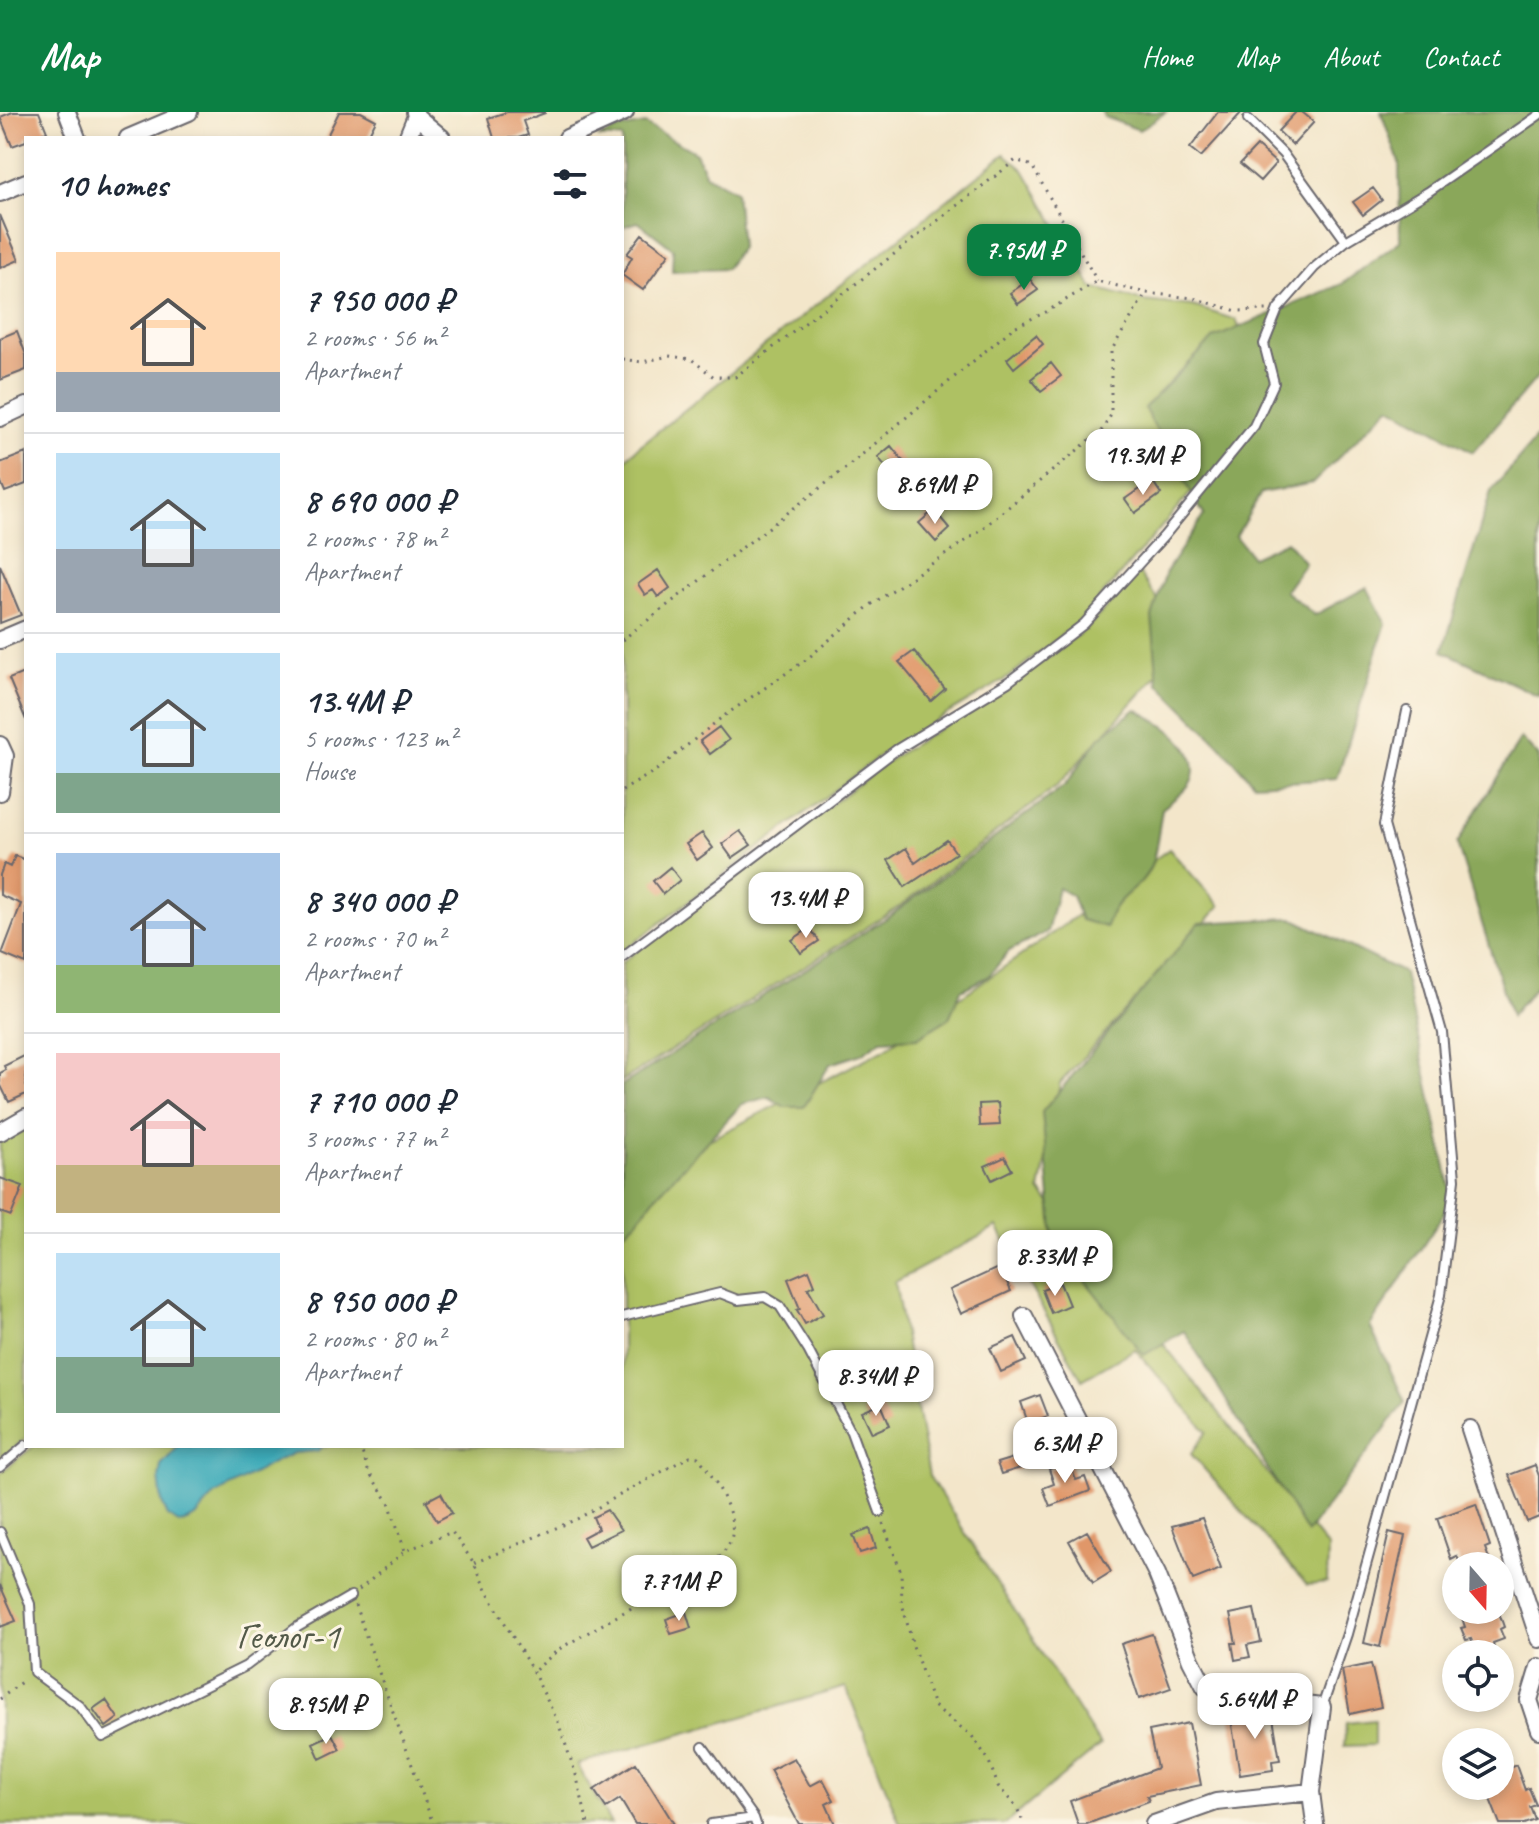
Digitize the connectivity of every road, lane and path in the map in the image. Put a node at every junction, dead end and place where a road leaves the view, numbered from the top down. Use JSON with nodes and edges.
{"nodes":[{"id":1,"x":67,"y":112,"type":"edge"},
{"id":2,"x":189,"y":112,"type":"edge"},
{"id":3,"x":625,"y":112,"type":"edge"},
{"id":4,"x":416,"y":114,"type":"edge"},
{"id":5,"x":1539,"y":115,"type":"edge"},
{"id":6,"x":1248,"y":119,"type":"dead end"},
{"id":7,"x":76,"y":136,"type":"edge"},
{"id":8,"x":133,"y":136,"type":"edge"},
{"id":9,"x":408,"y":136,"type":"edge"},
{"id":10,"x":440,"y":136,"type":"edge"},
{"id":11,"x":571,"y":136,"type":"edge"},
{"id":12,"x":24,"y":183,"type":"edge"},
{"id":13,"x":0,"y":193,"type":"edge"},
{"id":14,"x":1346,"y":241,"type":"junction"},
{"id":15,"x":1097,"y":281,"type":"junction"},
{"id":16,"x":1146,"y":293,"type":"junction"},
{"id":17,"x":1278,"y":309,"type":"junction"},
{"id":18,"x":624,"y":359,"type":"edge"},
{"id":19,"x":24,"y":407,"type":"edge"},
{"id":20,"x":0,"y":418,"type":"edge"},
{"id":21,"x":24,"y":630,"type":"edge"},
{"id":22,"x":624,"y":638,"type":"edge"},
{"id":23,"x":0,"y":640,"type":"edge"},
{"id":24,"x":1407,"y":711,"type":"dead end"},
{"id":25,"x":0,"y":745,"type":"edge"},
{"id":26,"x":624,"y":790,"type":"edge"},
{"id":27,"x":0,"y":792,"type":"edge"},
{"id":28,"x":624,"y":955,"type":"edge"},
{"id":29,"x":24,"y":1118,"type":"edge"},
{"id":30,"x":0,"y":1132,"type":"edge"},
{"id":31,"x":1024,"y":1316,"type":"dead end"},
{"id":32,"x":624,"y":1317,"type":"edge"},
{"id":33,"x":1470,"y":1429,"type":"dead end"},
{"id":34,"x":24,"y":1447,"type":"edge"},
{"id":35,"x":361,"y":1448,"type":"edge"},
{"id":36,"x":0,"y":1467,"type":"edge"},
{"id":37,"x":880,"y":1512,"type":"joint"},
{"id":38,"x":0,"y":1532,"type":"edge"},
{"id":39,"x":405,"y":1551,"type":"junction"},
{"id":40,"x":474,"y":1563,"type":"junction"},
{"id":41,"x":351,"y":1596,"type":"junction"},
{"id":42,"x":1539,"y":1639,"type":"edge"},
{"id":43,"x":1539,"y":1667,"type":"edge"},
{"id":44,"x":34,"y":1672,"type":"junction"},
{"id":45,"x":533,"y":1672,"type":"junction"},
{"id":46,"x":0,"y":1699,"type":"edge"},
{"id":47,"x":1322,"y":1707,"type":"junction"},
{"id":48,"x":1539,"y":1730,"type":"edge"},
{"id":49,"x":703,"y":1747,"type":"dead end"},
{"id":50,"x":1311,"y":1792,"type":"junction"},
{"id":51,"x":755,"y":1821,"type":"edge"},
{"id":52,"x":433,"y":1824,"type":"edge"},
{"id":53,"x":588,"y":1824,"type":"edge"},
{"id":54,"x":711,"y":1824,"type":"edge"},
{"id":55,"x":1024,"y":1824,"type":"edge"},
{"id":56,"x":1154,"y":1824,"type":"edge"},
{"id":57,"x":1315,"y":1824,"type":"edge"}],
"edges":[{"from":1,"to":7,"type":"street"},
{"from":2,"to":8,"type":"street"},
{"from":3,"to":11,"type":"street"},
{"from":4,"to":9,"type":"street"},
{"from":4,"to":10,"type":"street"},
{"from":5,"to":14,"type":"lane"},
{"from":6,"to":14,"type":"lane"},
{"from":12,"to":13,"type":"street"},
{"from":14,"to":17,"type":"lane"},
{"from":15,"to":16,"type":"path"},
{"from":15,"to":18,"type":"path"},
{"from":15,"to":22,"type":"path"},
{"from":16,"to":17,"type":"path"},
{"from":16,"to":26,"type":"path"},
{"from":17,"to":28,"type":"lane"},
{"from":19,"to":20,"type":"street"},
{"from":21,"to":23,"type":"street"},
{"from":24,"to":47,"type":"lane"},
{"from":25,"to":27,"type":"street"},
{"from":29,"to":30,"type":"street"},
{"from":31,"to":47,"type":"street"},
{"from":32,"to":37,"type":"lane"},
{"from":33,"to":42,"type":"street"},
{"from":34,"to":36,"type":"lane"},
{"from":35,"to":39,"type":"path"},
{"from":37,"to":55,"type":"path"},
{"from":38,"to":44,"type":"lane"},
{"from":39,"to":40,"type":"path"},
{"from":39,"to":41,"type":"path"},
{"from":40,"to":45,"type":"path"},
{"from":40,"to":45,"type":"path"},
{"from":41,"to":44,"type":"lane"},
{"from":41,"to":52,"type":"path"},
{"from":43,"to":48,"type":"street"},
{"from":44,"to":46,"type":"path"},
{"from":45,"to":53,"type":"path"},
{"from":47,"to":50,"type":"street"},
{"from":49,"to":51,"type":"lane"},
{"from":50,"to":56,"type":"street"},
{"from":50,"to":57,"type":"street"},
{"from":51,"to":54,"type":"lane"}]}
